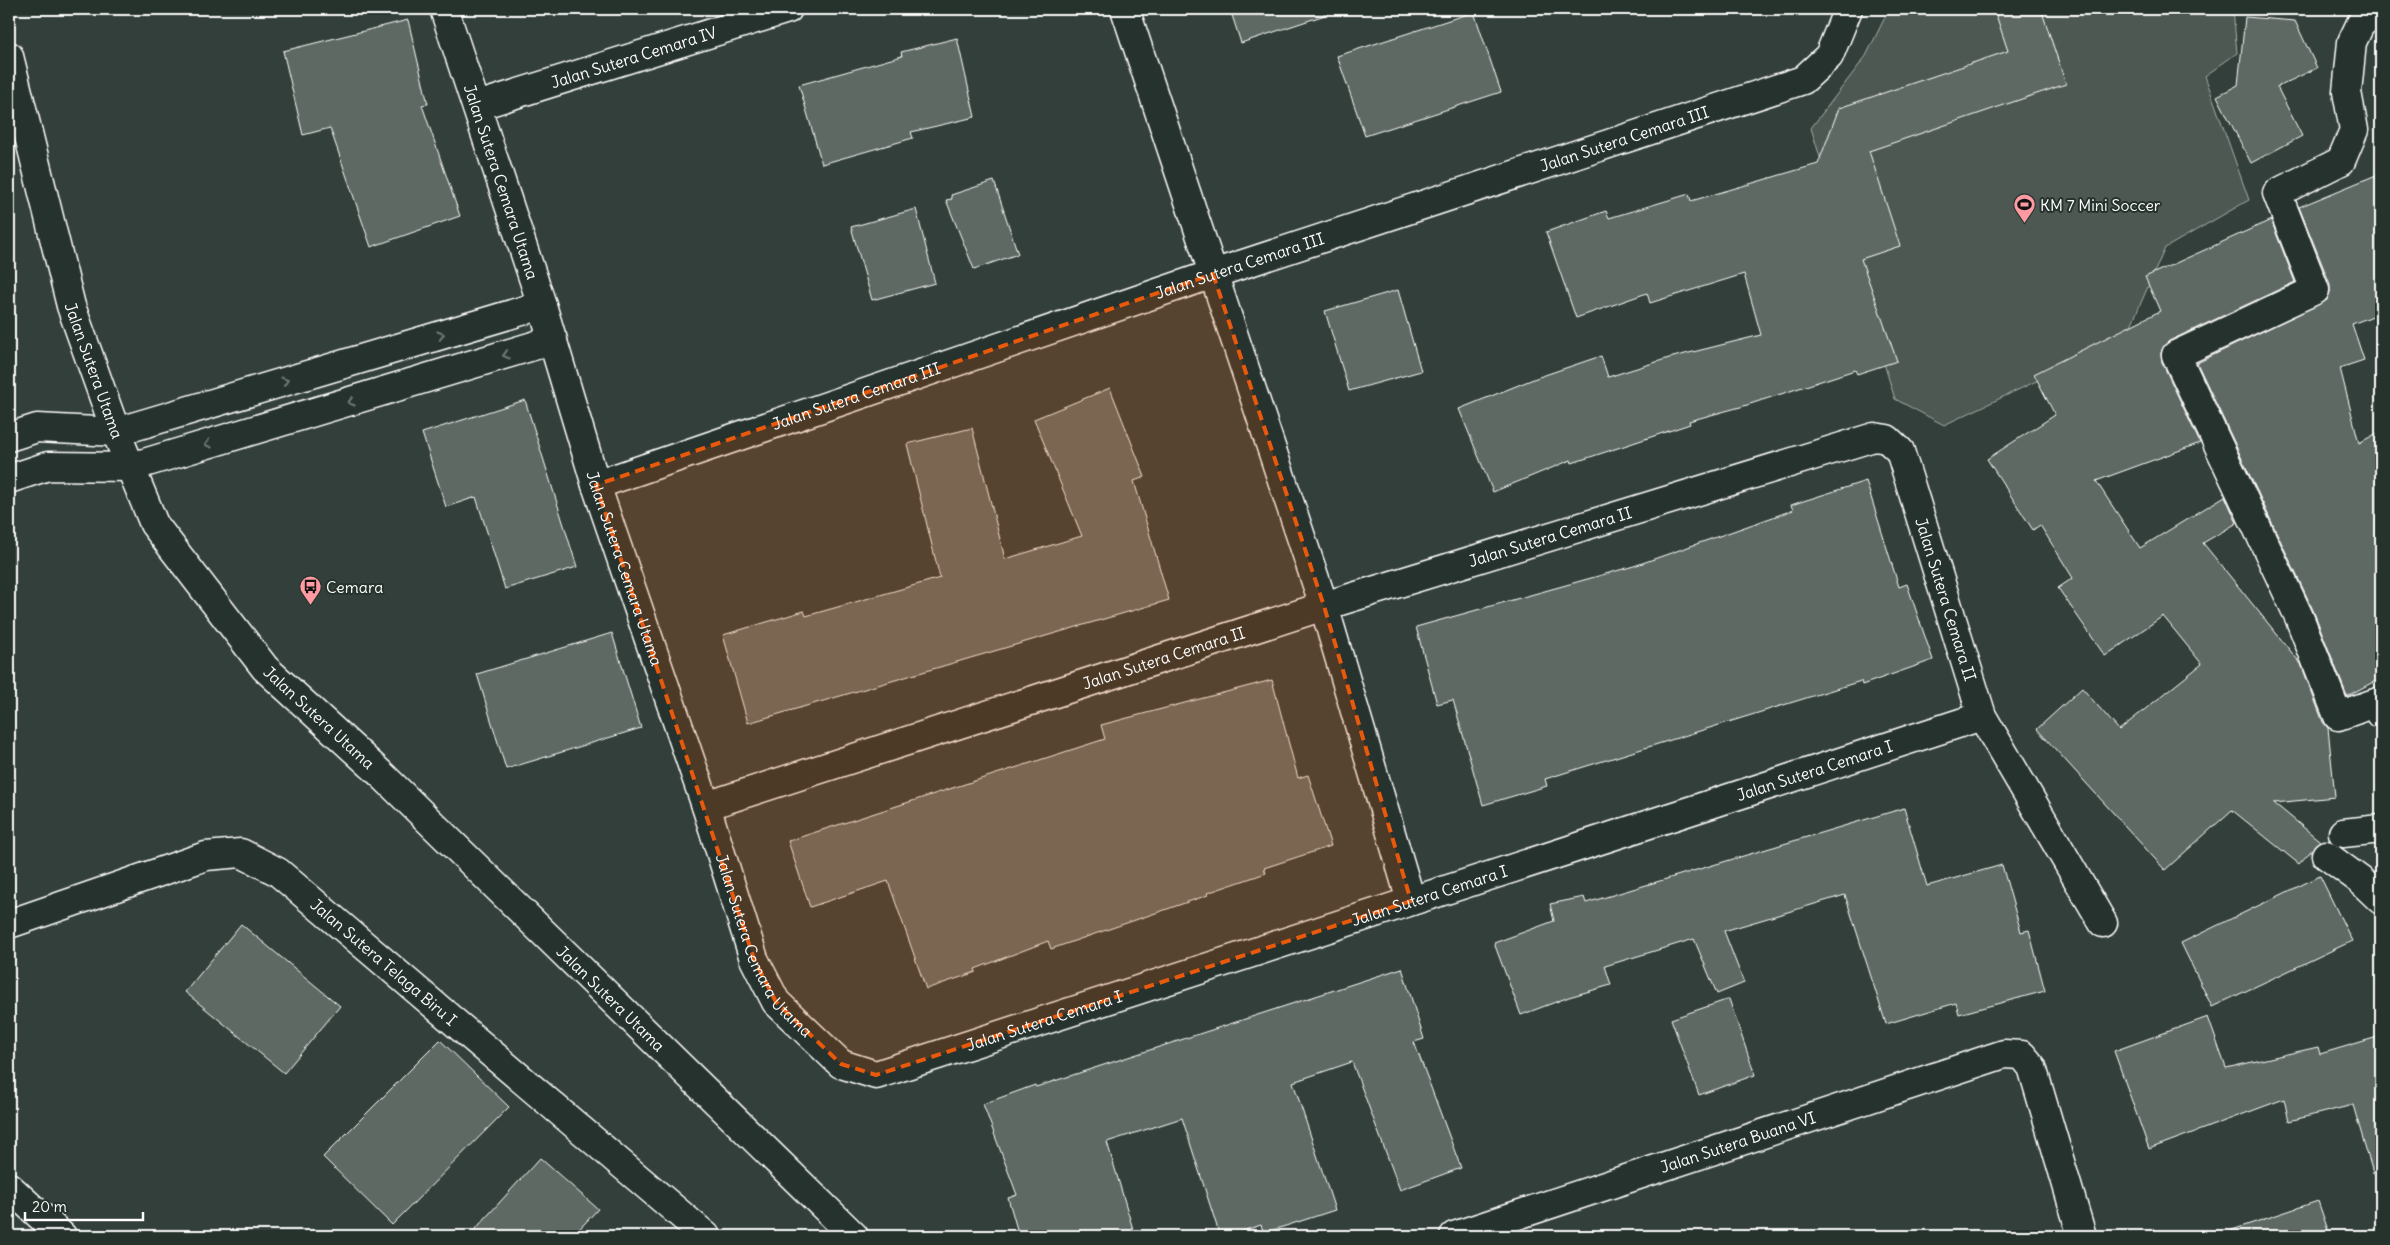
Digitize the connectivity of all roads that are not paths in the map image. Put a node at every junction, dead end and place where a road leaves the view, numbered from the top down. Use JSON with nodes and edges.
{"nodes":[{"id":1,"x":444,"y":9,"type":"edge"},
{"id":2,"x":788,"y":9,"type":"edge"},
{"id":3,"x":1125,"y":9,"type":"edge"},
{"id":4,"x":1848,"y":9,"type":"edge"},
{"id":5,"x":2381,"y":11,"type":"edge"},
{"id":6,"x":9,"y":56,"type":"edge"},
{"id":7,"x":477,"y":106,"type":"junction"},
{"id":8,"x":1213,"y":274,"type":"junction"},
{"id":9,"x":542,"y":305,"type":"junction"},
{"id":10,"x":553,"y":340,"type":"junction"},
{"id":11,"x":116,"y":432,"type":"junction"},
{"id":12,"x":9,"y":437,"type":"edge"},
{"id":13,"x":131,"y":467,"type":"junction"},
{"id":14,"x":9,"y":479,"type":"edge"},
{"id":15,"x":596,"y":485,"type":"junction"},
{"id":16,"x":1324,"y":606,"type":"junction"},
{"id":17,"x":2381,"y":714,"type":"edge"},
{"id":18,"x":1982,"y":716,"type":"junction"},
{"id":19,"x":706,"y":806,"type":"junction"},
{"id":20,"x":2381,"y":829,"type":"edge"},
{"id":21,"x":2343,"y":833,"type":"dead end"},
{"id":22,"x":2326,"y":855,"type":"dead end"},
{"id":23,"x":2381,"y":900,"type":"edge"},
{"id":24,"x":1411,"y":901,"type":"junction"},
{"id":25,"x":2104,"y":923,"type":"dead end"},
{"id":26,"x":9,"y":924,"type":"edge"},
{"id":27,"x":876,"y":1075,"type":"joint"},
{"id":28,"x":9,"y":1187,"type":"edge"},
{"id":29,"x":62,"y":1236,"type":"edge"},
{"id":30,"x":706,"y":1236,"type":"edge"},
{"id":31,"x":854,"y":1236,"type":"edge"},
{"id":32,"x":1454,"y":1236,"type":"edge"},
{"id":33,"x":2082,"y":1236,"type":"edge"}],
"edges":[{"from":1,"to":7,"type":"street","name":"Jalan Sutera Cemara Utama"},
{"from":2,"to":7,"type":"street","name":"Jalan Sutera Cemara IV"},
{"from":3,"to":8,"type":"street"},
{"from":4,"to":8,"type":"street","name":"Jalan Sutera Cemara III"},
{"from":5,"to":17,"type":"street"},
{"from":6,"to":11,"type":"street","name":"Jalan Sutera Utama"},
{"from":7,"to":9,"type":"street","name":"Jalan Sutera Cemara Utama"},
{"from":8,"to":15,"type":"street","name":"Jalan Sutera Cemara III"},
{"from":8,"to":16,"type":"street"},
{"from":9,"to":10,"type":"street","name":"Jalan Sutera Cemara Utama"},
{"from":11,"to":9,"type":"street","one_way":true},
{"from":10,"to":13,"type":"street","one_way":true},
{"from":10,"to":15,"type":"street","name":"Jalan Sutera Cemara Utama"},
{"from":11,"to":12,"type":"street"},
{"from":11,"to":13,"type":"street","name":"Jalan Sutera Utama"},
{"from":13,"to":14,"type":"street"},
{"from":13,"to":31,"type":"street","name":"Jalan Sutera Utama"},
{"from":15,"to":19,"type":"street","name":"Jalan Sutera Cemara Utama"},
{"from":16,"to":18,"type":"street","name":"Jalan Sutera Cemara II"},
{"from":16,"to":19,"type":"street","name":"Jalan Sutera Cemara II"},
{"from":16,"to":24,"type":"street"},
{"from":18,"to":24,"type":"street","name":"Jalan Sutera Cemara I"},
{"from":18,"to":25,"type":"street","name":"Jalan Sutera Cemara II"},
{"from":19,"to":27,"type":"street","name":"Jalan Sutera Cemara Utama"},
{"from":20,"to":21,"type":"street"},
{"from":22,"to":23,"type":"street"},
{"from":24,"to":27,"type":"street","name":"Jalan Sutera Cemara I"},
{"from":26,"to":30,"type":"street","name":"Jalan Sutera Telaga Biru I"},
{"from":28,"to":29,"type":"street"},
{"from":32,"to":33,"type":"street","name":"Jalan Sutera Buana VI"}]}
